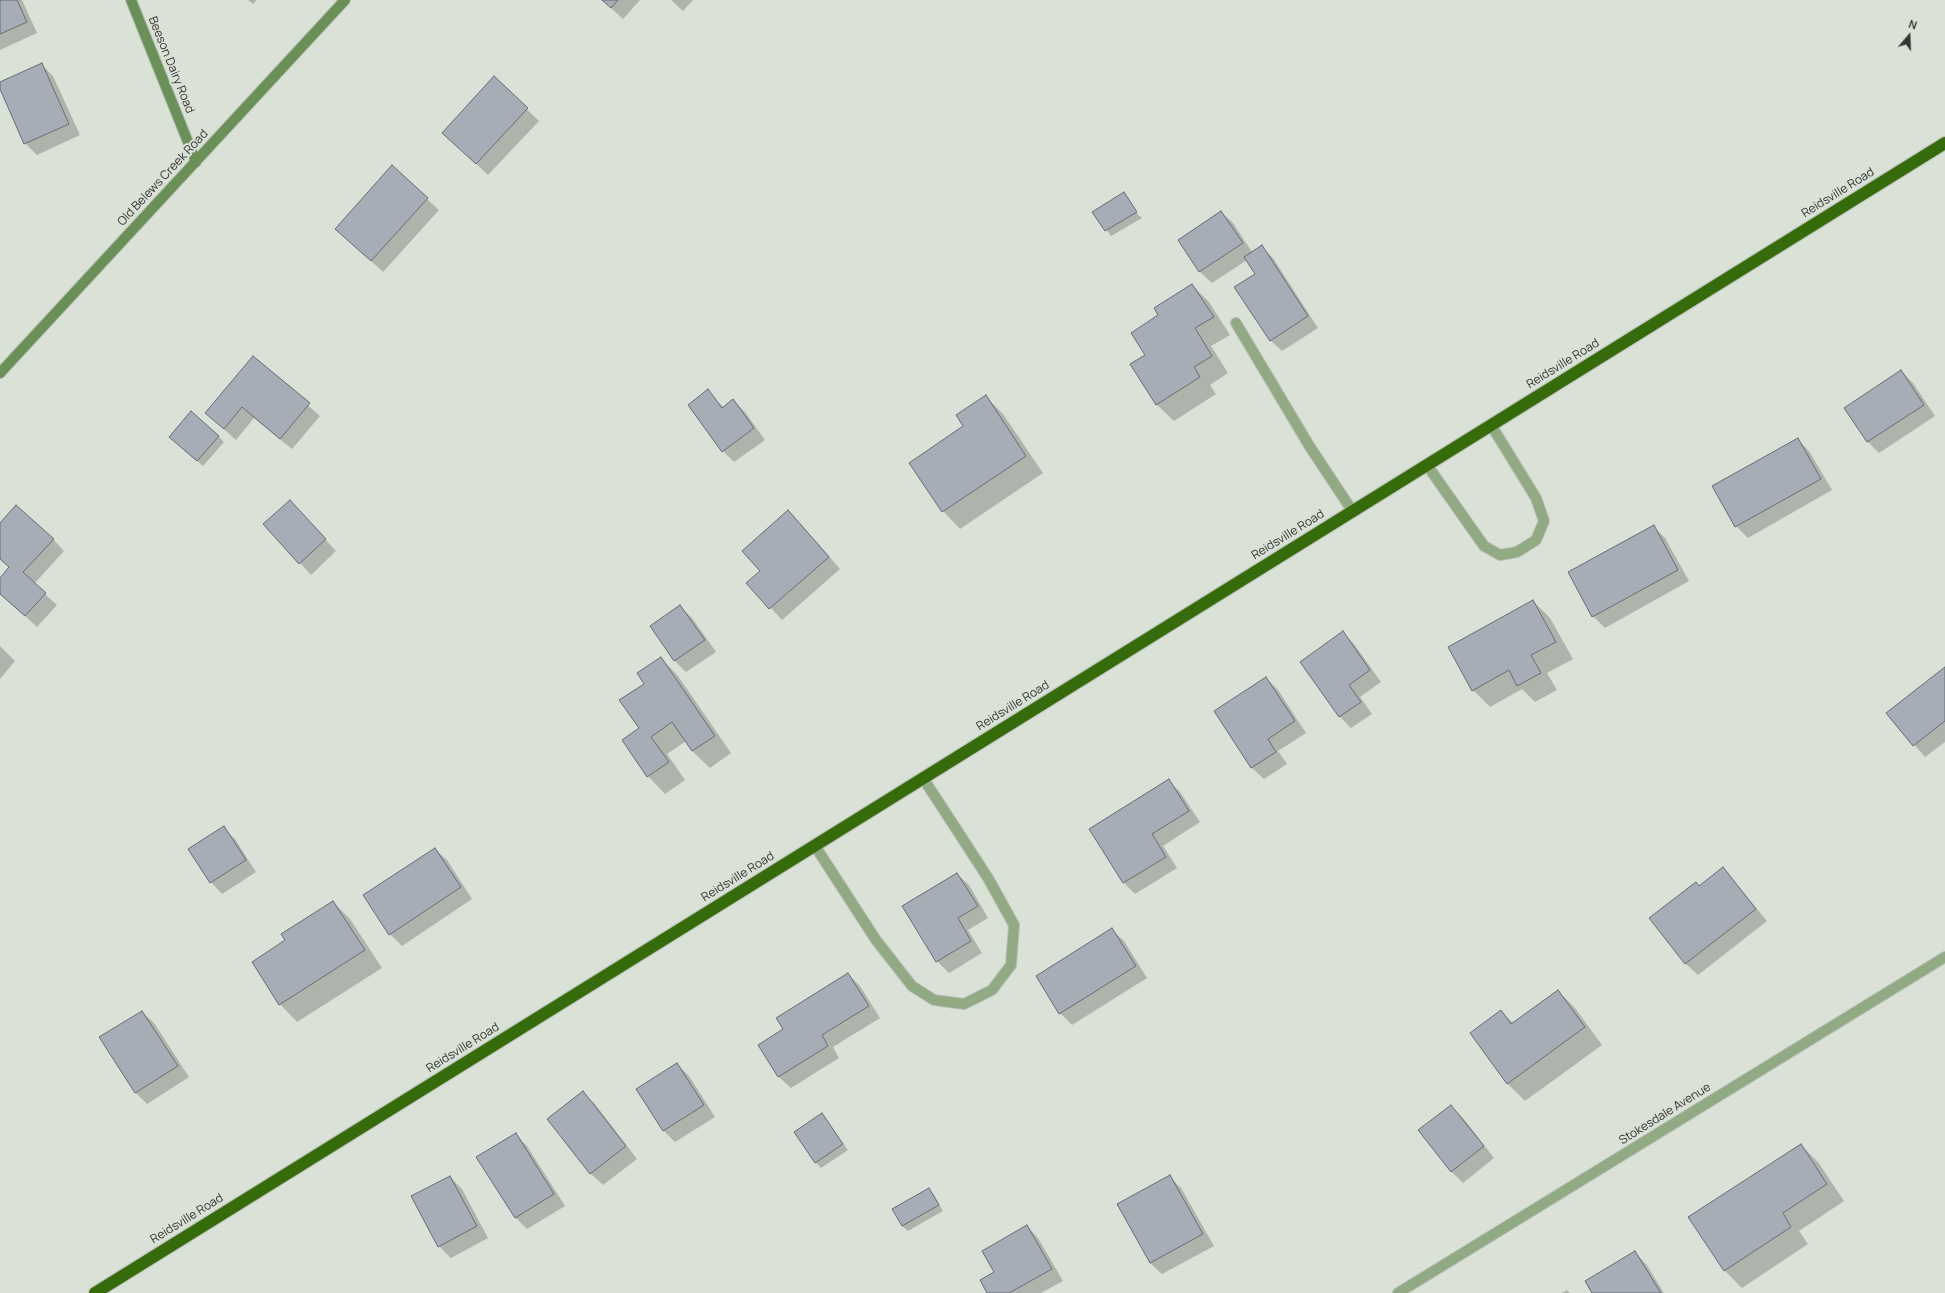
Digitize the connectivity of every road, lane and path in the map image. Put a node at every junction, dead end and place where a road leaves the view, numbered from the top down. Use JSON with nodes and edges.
{"nodes":[{"id":1,"x":131,"y":0,"type":"edge"},
{"id":2,"x":345,"y":0,"type":"edge"},
{"id":3,"x":1945,"y":143,"type":"edge"},
{"id":4,"x":196,"y":162,"type":"junction"},
{"id":5,"x":1236,"y":322,"type":"dead end"},
{"id":6,"x":0,"y":373,"type":"edge"},
{"id":7,"x":1491,"y":425,"type":"junction"},
{"id":8,"x":1428,"y":465,"type":"junction"},
{"id":9,"x":1353,"y":512,"type":"junction"},
{"id":10,"x":923,"y":778,"type":"junction"},
{"id":11,"x":814,"y":846,"type":"junction"},
{"id":12,"x":1945,"y":957,"type":"edge"},
{"id":13,"x":96,"y":1293,"type":"edge"},
{"id":14,"x":1398,"y":1293,"type":"edge"}],
"edges":[{"from":1,"to":4,"type":"street","name":"Beeson Dairy Road"},
{"from":2,"to":4,"type":"street","name":"Old Belews Creek Road"},
{"from":3,"to":7,"type":"highway","name":"Reidsville Road"},
{"from":4,"to":6,"type":"street","name":"Old Belews Creek Road"},
{"from":5,"to":9,"type":"street"},
{"from":7,"to":8,"type":"highway","name":"Reidsville Road"},
{"from":7,"to":8,"type":"street"},
{"from":8,"to":9,"type":"highway","name":"Reidsville Road"},
{"from":9,"to":10,"type":"highway","name":"Reidsville Road"},
{"from":10,"to":11,"type":"highway","name":"Reidsville Road"},
{"from":10,"to":11,"type":"street"},
{"from":11,"to":13,"type":"highway","name":"Reidsville Road"},
{"from":12,"to":14,"type":"street","name":"Stokesdale Avenue"}]}
